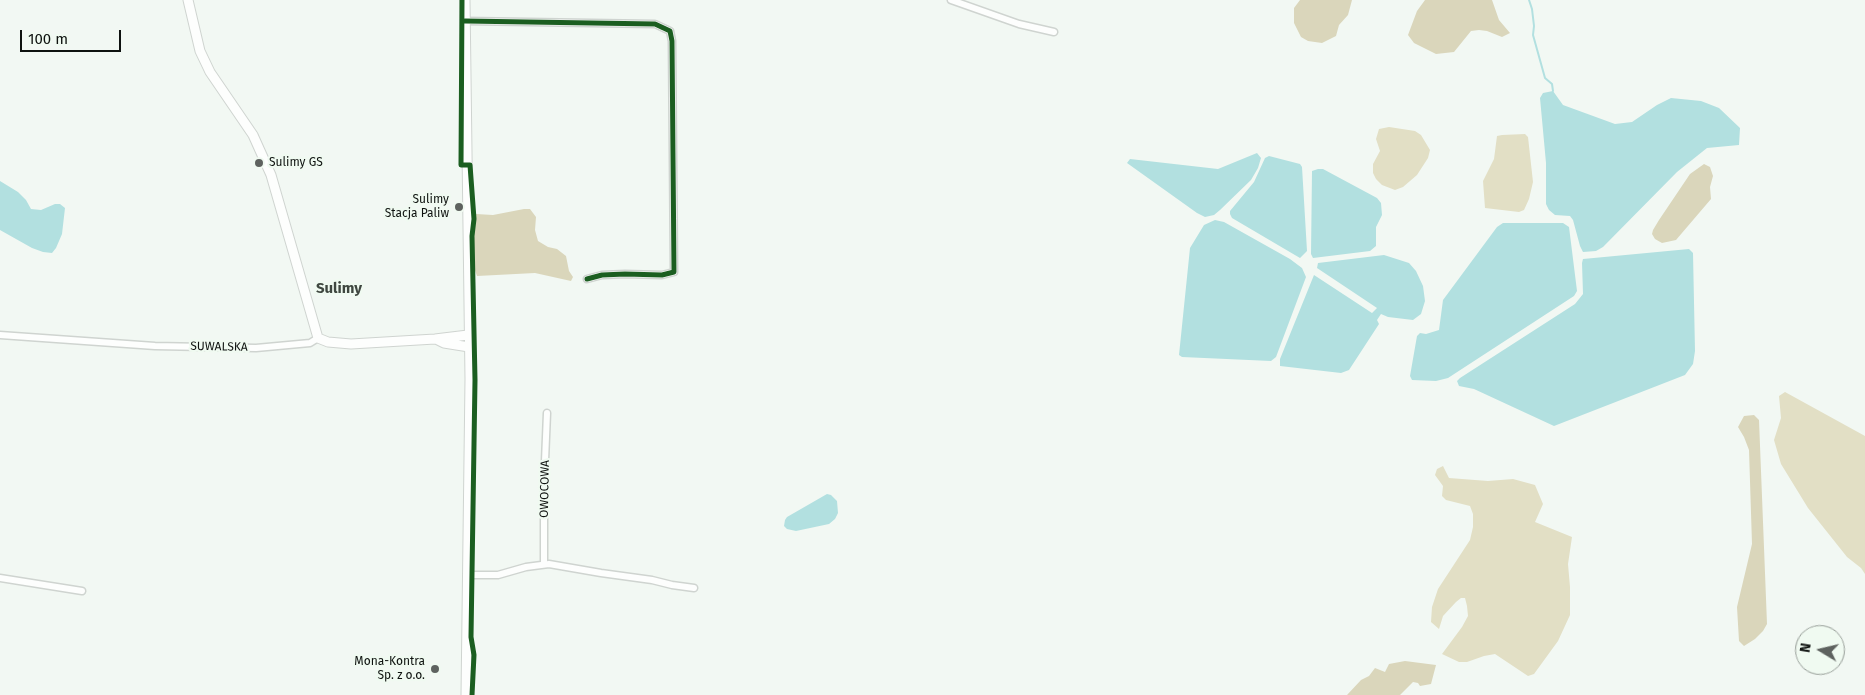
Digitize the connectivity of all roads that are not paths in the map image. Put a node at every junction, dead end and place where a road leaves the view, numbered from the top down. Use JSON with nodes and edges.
{"nodes":[{"id":1,"x":188,"y":0,"type":"edge"},
{"id":2,"x":466,"y":0,"type":"edge"},
{"id":3,"x":952,"y":0,"type":"edge"},
{"id":4,"x":465,"y":21,"type":"junction"},
{"id":5,"x":1054,"y":32,"type":"dead end"},
{"id":6,"x":587,"y":280,"type":"dead end"},
{"id":7,"x":0,"y":335,"type":"edge"},
{"id":8,"x":468,"y":335,"type":"junction"},
{"id":9,"x":318,"y":338,"type":"junction"},
{"id":10,"x":436,"y":339,"type":"junction"},
{"id":11,"x":469,"y":347,"type":"junction"},
{"id":12,"x":547,"y":413,"type":"dead end"},
{"id":13,"x":544,"y":564,"type":"junction"},
{"id":14,"x":467,"y":574,"type":"junction"},
{"id":15,"x":0,"y":578,"type":"edge"},
{"id":16,"x":694,"y":588,"type":"dead end"},
{"id":17,"x":82,"y":591,"type":"dead end"},
{"id":18,"x":466,"y":695,"type":"edge"}],
"edges":[{"from":1,"to":9,"type":"street"},
{"from":2,"to":4,"type":"street"},
{"from":3,"to":5,"type":"street"},
{"from":4,"to":6,"type":"street"},
{"from":4,"to":8,"type":"street"},
{"from":7,"to":9,"type":"street","name":"SUWALSKA"},
{"from":8,"to":10,"type":"street","name":"SUWALSKA"},
{"from":8,"to":11,"type":"street"},
{"from":9,"to":10,"type":"street","name":"SUWALSKA"},
{"from":10,"to":11,"type":"street","name":"SUWALSKA"},
{"from":11,"to":14,"type":"street"},
{"from":12,"to":13,"type":"street","name":"OWOCOWA"},
{"from":13,"to":14,"type":"street"},
{"from":13,"to":16,"type":"street"},
{"from":14,"to":18,"type":"street"},
{"from":15,"to":17,"type":"street"}]}
